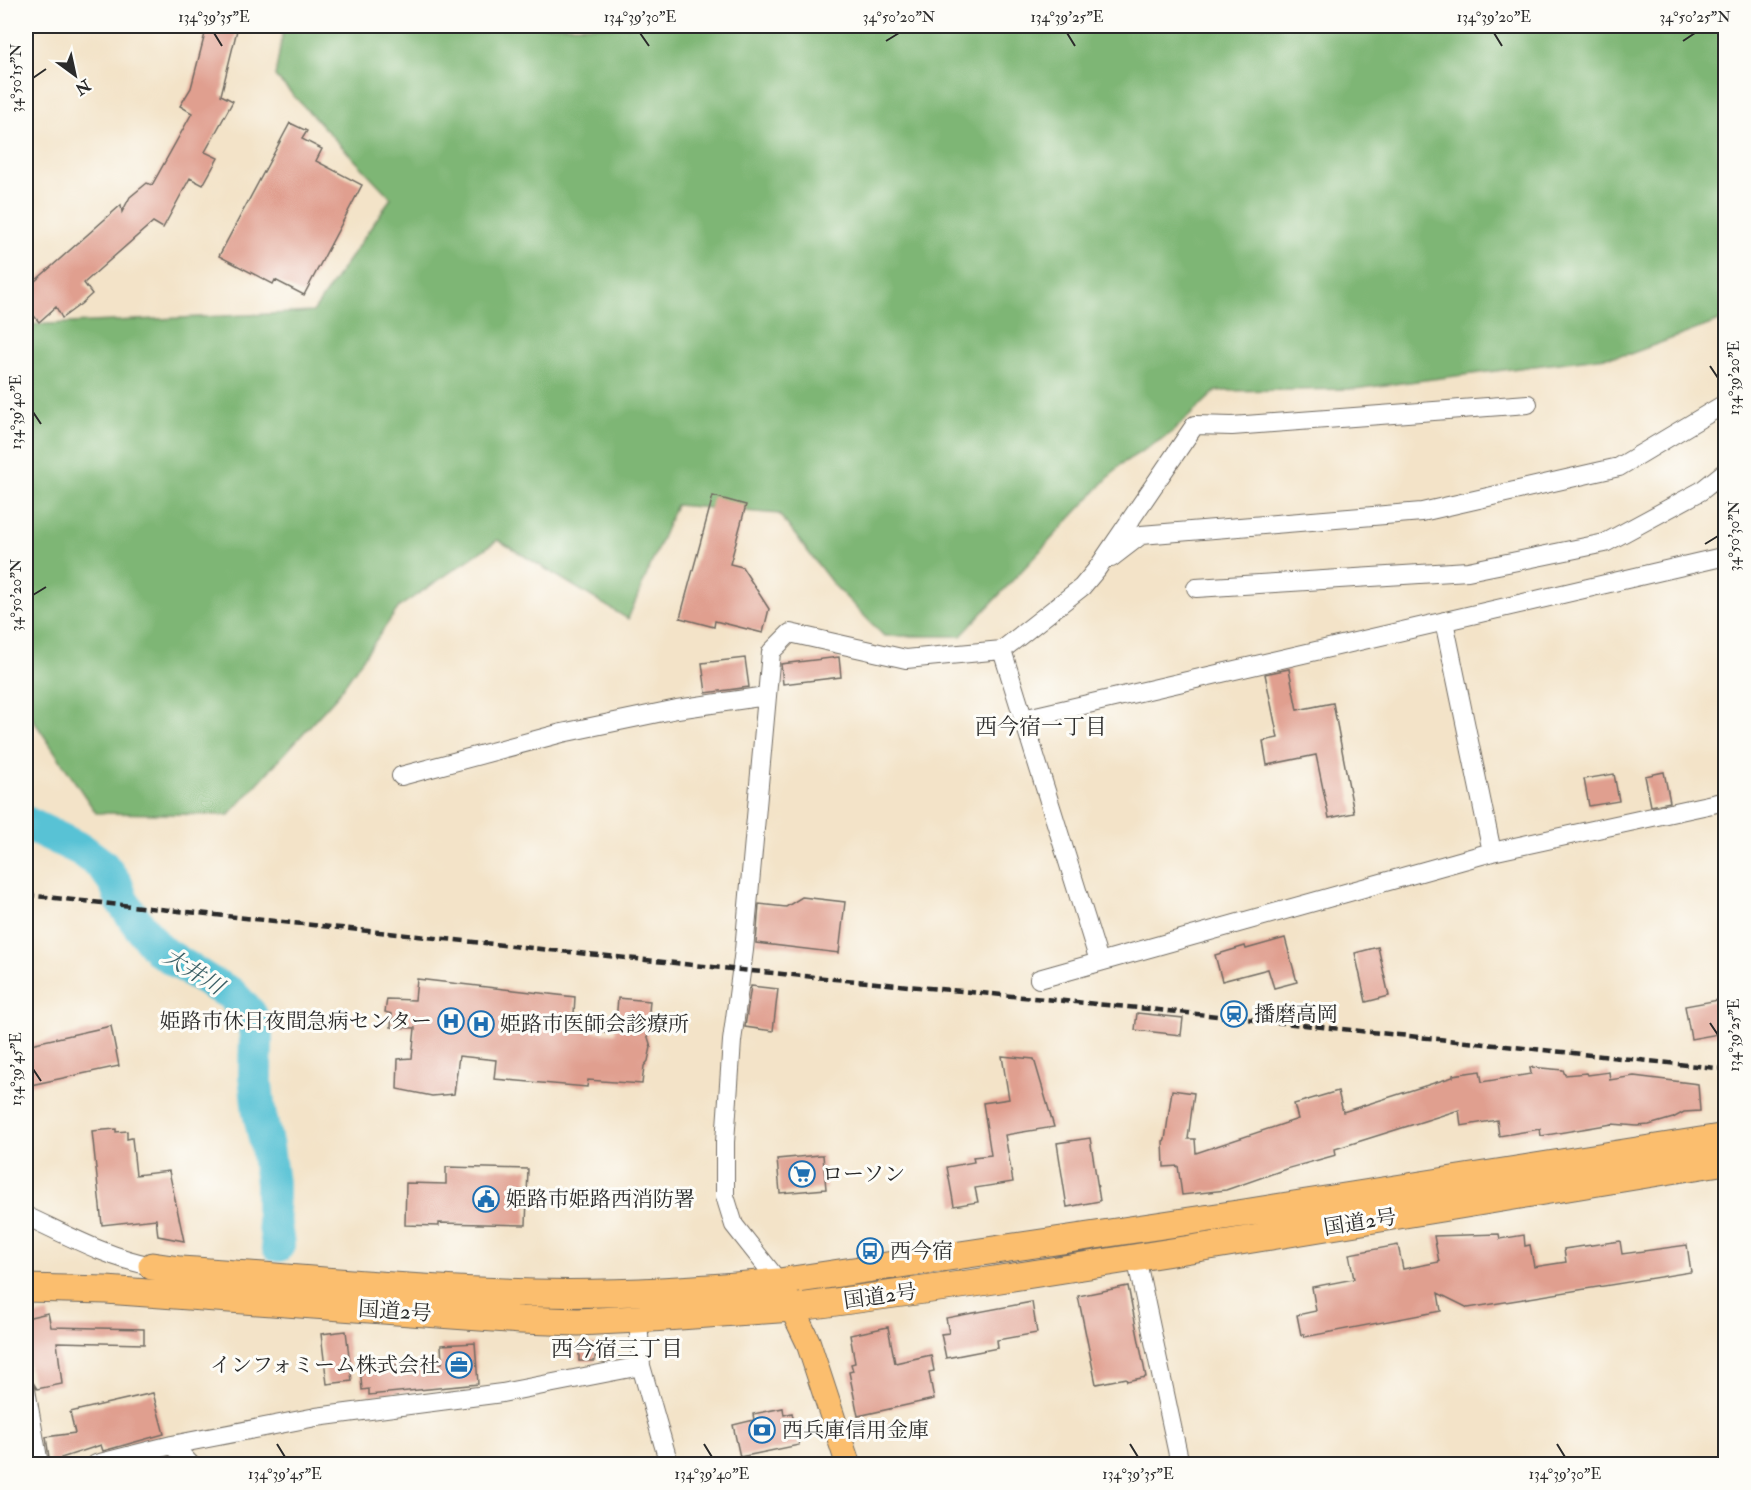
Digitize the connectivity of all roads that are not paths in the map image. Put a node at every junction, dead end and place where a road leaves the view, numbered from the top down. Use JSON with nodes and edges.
{"nodes":[{"id":1,"x":1725,"y":403,"type":"edge"},
{"id":2,"x":1528,"y":404,"type":"dead end"},
{"id":3,"x":1725,"y":471,"type":"edge"},
{"id":4,"x":1725,"y":556,"type":"edge"},
{"id":5,"x":1097,"y":569,"type":"junction"},
{"id":6,"x":1196,"y":588,"type":"dead end"},
{"id":7,"x":1444,"y":621,"type":"junction"},
{"id":8,"x":1002,"y":650,"type":"junction"},
{"id":9,"x":766,"y":696,"type":"junction"},
{"id":10,"x":1023,"y":719,"type":"junction"},
{"id":11,"x":401,"y":776,"type":"dead end"},
{"id":12,"x":1725,"y":801,"type":"edge"},
{"id":13,"x":1492,"y":852,"type":"junction"},
{"id":14,"x":1099,"y":961,"type":"junction"},
{"id":15,"x":1039,"y":979,"type":"dead end"},
{"id":16,"x":1725,"y":1137,"type":"edge"},
{"id":17,"x":1725,"y":1161,"type":"edge"},
{"id":18,"x":26,"y":1216,"type":"edge"},
{"id":19,"x":1136,"y":1257,"type":"junction"},
{"id":20,"x":152,"y":1266,"type":"joint"},
{"id":21,"x":779,"y":1282,"type":"junction"},
{"id":22,"x":26,"y":1287,"type":"edge"},
{"id":23,"x":792,"y":1308,"type":"junction"},
{"id":24,"x":638,"y":1319,"type":"junction"},
{"id":25,"x":641,"y":1366,"type":"junction"},
{"id":26,"x":26,"y":1390,"type":"edge"},
{"id":27,"x":172,"y":1445,"type":"junction"},
{"id":28,"x":39,"y":1464,"type":"edge"},
{"id":29,"x":96,"y":1464,"type":"edge"},
{"id":30,"x":190,"y":1464,"type":"edge"},
{"id":31,"x":669,"y":1464,"type":"edge"},
{"id":32,"x":848,"y":1464,"type":"edge"},
{"id":33,"x":1180,"y":1464,"type":"edge"}],
"edges":[{"from":1,"to":5,"type":"street"},
{"from":2,"to":5,"type":"street"},
{"from":3,"to":6,"type":"street"},
{"from":4,"to":7,"type":"street"},
{"from":5,"to":8,"type":"street"},
{"from":7,"to":10,"type":"street"},
{"from":7,"to":13,"type":"street"},
{"from":8,"to":9,"type":"street"},
{"from":8,"to":10,"type":"street"},
{"from":9,"to":11,"type":"street"},
{"from":9,"to":21,"type":"street"},
{"from":10,"to":14,"type":"street"},
{"from":12,"to":13,"type":"street"},
{"from":13,"to":14,"type":"street"},
{"from":14,"to":15,"type":"street"},
{"from":16,"to":21,"type":"highway","name":"国道2号"},
{"from":17,"to":19,"type":"highway","name":"国道2号"},
{"from":18,"to":20,"type":"street"},
{"from":19,"to":23,"type":"highway","name":"国道2号"},
{"from":19,"to":33,"type":"street"},
{"from":20,"to":21,"type":"highway","name":"国道2号"},
{"from":21,"to":23,"type":"main road"},
{"from":22,"to":24,"type":"highway","name":"国道2号"},
{"from":23,"to":24,"type":"highway","name":"国道2号"},
{"from":23,"to":32,"type":"main road"},
{"from":24,"to":25,"type":"street"},
{"from":25,"to":27,"type":"street"},
{"from":25,"to":31,"type":"street"},
{"from":26,"to":28,"type":"street"},
{"from":27,"to":29,"type":"street"},
{"from":27,"to":30,"type":"street"}]}
